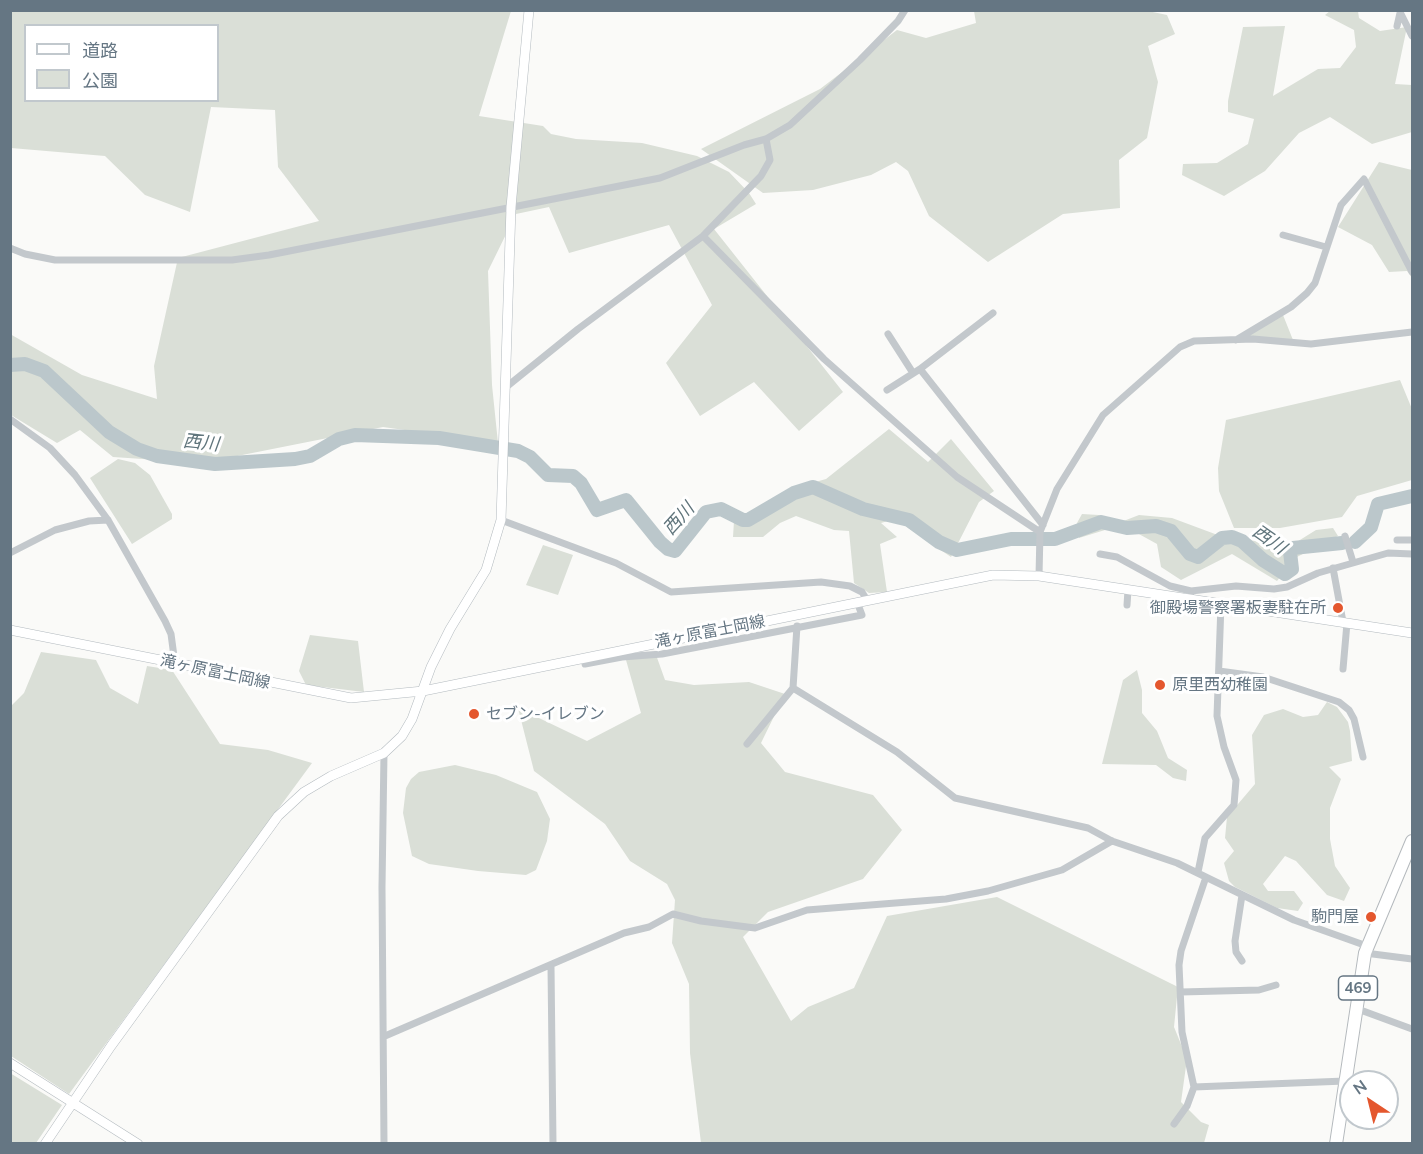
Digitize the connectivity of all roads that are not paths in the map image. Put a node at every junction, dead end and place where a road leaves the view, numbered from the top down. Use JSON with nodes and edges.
{"nodes":[{"id":1,"x":529,"y":10,"type":"edge"},
{"id":2,"x":905,"y":10,"type":"edge"},
{"id":3,"x":1400,"y":12,"type":"edge"},
{"id":4,"x":1398,"y":26,"type":"dead end"},
{"id":5,"x":1413,"y":36,"type":"edge"},
{"id":6,"x":766,"y":139,"type":"junction"},
{"id":7,"x":510,"y":207,"type":"junction"},
{"id":8,"x":1283,"y":235,"type":"dead end"},
{"id":9,"x":703,"y":236,"type":"junction"},
{"id":10,"x":1326,"y":247,"type":"junction"},
{"id":11,"x":10,"y":248,"type":"edge"},
{"id":12,"x":1413,"y":272,"type":"edge"},
{"id":13,"x":993,"y":313,"type":"dead end"},
{"id":14,"x":1413,"y":332,"type":"edge"},
{"id":15,"x":888,"y":334,"type":"dead end"},
{"id":16,"x":1234,"y":342,"type":"junction"},
{"id":17,"x":920,"y":369,"type":"junction"},
{"id":18,"x":913,"y":373,"type":"junction"},
{"id":19,"x":505,"y":388,"type":"junction"},
{"id":20,"x":887,"y":390,"type":"dead end"},
{"id":21,"x":10,"y":418,"type":"edge"},
{"id":22,"x":108,"y":520,"type":"junction"},
{"id":23,"x":501,"y":520,"type":"junction"},
{"id":24,"x":1042,"y":528,"type":"junction"},
{"id":25,"x":1345,"y":536,"type":"dead end"},
{"id":26,"x":1397,"y":540,"type":"dead end"},
{"id":27,"x":1413,"y":540,"type":"edge"},
{"id":28,"x":10,"y":553,"type":"edge"},
{"id":29,"x":1100,"y":554,"type":"dead end"},
{"id":30,"x":1413,"y":554,"type":"edge"},
{"id":31,"x":1353,"y":562,"type":"junction"},
{"id":32,"x":1333,"y":568,"type":"junction"},
{"id":33,"x":1040,"y":576,"type":"junction"},
{"id":34,"x":1128,"y":590,"type":"junction"},
{"id":35,"x":1190,"y":595,"type":"junction"},
{"id":36,"x":867,"y":600,"type":"junction"},
{"id":37,"x":857,"y":602,"type":"junction"},
{"id":38,"x":1221,"y":604,"type":"junction"},
{"id":39,"x":1127,"y":605,"type":"dead end"},
{"id":40,"x":1345,"y":622,"type":"junction"},
{"id":41,"x":797,"y":626,"type":"junction"},
{"id":42,"x":10,"y":630,"type":"edge"},
{"id":43,"x":1413,"y":633,"type":"edge"},
{"id":44,"x":175,"y":664,"type":"junction"},
{"id":45,"x":585,"y":664,"type":"dead end"},
{"id":46,"x":1342,"y":669,"type":"dead end"},
{"id":47,"x":1219,"y":671,"type":"junction"},
{"id":48,"x":793,"y":688,"type":"junction"},
{"id":49,"x":423,"y":691,"type":"junction"},
{"id":50,"x":747,"y":744,"type":"dead end"},
{"id":51,"x":384,"y":753,"type":"junction"},
{"id":52,"x":1364,"y":757,"type":"dead end"},
{"id":53,"x":1112,"y":841,"type":"junction"},
{"id":54,"x":1413,"y":841,"type":"edge"},
{"id":55,"x":1198,"y":872,"type":"junction"},
{"id":56,"x":1206,"y":877,"type":"junction"},
{"id":57,"x":1242,"y":895,"type":"junction"},
{"id":58,"x":1366,"y":950,"type":"junction"},
{"id":59,"x":1413,"y":959,"type":"edge"},
{"id":60,"x":1242,"y":962,"type":"dead end"},
{"id":61,"x":551,"y":966,"type":"junction"},
{"id":62,"x":1276,"y":985,"type":"dead end"},
{"id":63,"x":1181,"y":992,"type":"junction"},
{"id":64,"x":1355,"y":1008,"type":"junction"},
{"id":65,"x":1413,"y":1029,"type":"edge"},
{"id":66,"x":385,"y":1036,"type":"junction"},
{"id":67,"x":10,"y":1063,"type":"edge"},
{"id":68,"x":1347,"y":1070,"type":"edge"},
{"id":69,"x":1339,"y":1081,"type":"edge"},
{"id":70,"x":1194,"y":1087,"type":"junction"},
{"id":71,"x":74,"y":1103,"type":"junction"},
{"id":72,"x":1339,"y":1122,"type":"edge"},
{"id":73,"x":1174,"y":1124,"type":"dead end"},
{"id":74,"x":45,"y":1143,"type":"edge"},
{"id":75,"x":138,"y":1143,"type":"edge"},
{"id":76,"x":384,"y":1143,"type":"edge"},
{"id":77,"x":553,"y":1143,"type":"edge"},
{"id":78,"x":1336,"y":1143,"type":"edge"}],
"edges":[{"from":1,"to":7,"type":"street"},
{"from":2,"to":6,"type":"street"},
{"from":3,"to":4,"type":"street"},
{"from":3,"to":5,"type":"street"},
{"from":6,"to":7,"type":"street"},
{"from":6,"to":9,"type":"street"},
{"from":7,"to":11,"type":"street"},
{"from":7,"to":19,"type":"street"},
{"from":8,"to":10,"type":"street"},
{"from":9,"to":19,"type":"street"},
{"from":9,"to":24,"type":"street"},
{"from":10,"to":12,"type":"street"},
{"from":10,"to":16,"type":"street"},
{"from":13,"to":17,"type":"street"},
{"from":14,"to":16,"type":"street"},
{"from":15,"to":18,"type":"street"},
{"from":16,"to":24,"type":"street"},
{"from":17,"to":18,"type":"street"},
{"from":17,"to":24,"type":"street"},
{"from":18,"to":20,"type":"street"},
{"from":19,"to":23,"type":"street"},
{"from":21,"to":22,"type":"street"},
{"from":22,"to":28,"type":"street"},
{"from":22,"to":44,"type":"street"},
{"from":23,"to":36,"type":"street"},
{"from":23,"to":49,"type":"street"},
{"from":24,"to":33,"type":"street"},
{"from":25,"to":31,"type":"street"},
{"from":26,"to":27,"type":"street"},
{"from":29,"to":35,"type":"street"},
{"from":30,"to":31,"type":"street"},
{"from":31,"to":32,"type":"street"},
{"from":32,"to":35,"type":"street"},
{"from":32,"to":40,"type":"street"},
{"from":33,"to":34,"type":"street","name":"滝ヶ原富士岡線"},
{"from":33,"to":36,"type":"street","name":"滝ヶ原富士岡線"},
{"from":34,"to":35,"type":"street","name":"滝ヶ原富士岡線"},
{"from":34,"to":39,"type":"street"},
{"from":35,"to":38,"type":"street","name":"滝ヶ原富士岡線"},
{"from":36,"to":37,"type":"street","name":"滝ヶ原富士岡線"},
{"from":37,"to":41,"type":"street"},
{"from":37,"to":49,"type":"street","name":"滝ヶ原富士岡線"},
{"from":38,"to":40,"type":"street","name":"滝ヶ原富士岡線"},
{"from":38,"to":47,"type":"street"},
{"from":40,"to":43,"type":"street","name":"滝ヶ原富士岡線"},
{"from":40,"to":46,"type":"street"},
{"from":41,"to":45,"type":"street"},
{"from":41,"to":48,"type":"street"},
{"from":42,"to":44,"type":"street","name":"滝ヶ原富士岡線"},
{"from":44,"to":49,"type":"street","name":"滝ヶ原富士岡線"},
{"from":47,"to":52,"type":"street"},
{"from":47,"to":55,"type":"street"},
{"from":48,"to":50,"type":"street"},
{"from":48,"to":53,"type":"street"},
{"from":49,"to":51,"type":"street"},
{"from":51,"to":66,"type":"street"},
{"from":51,"to":71,"type":"street"},
{"from":53,"to":55,"type":"street"},
{"from":53,"to":61,"type":"street"},
{"from":54,"to":58,"type":"highway","number":"469"},
{"from":55,"to":56,"type":"street"},
{"from":56,"to":57,"type":"street"},
{"from":56,"to":63,"type":"street"},
{"from":57,"to":58,"type":"street"},
{"from":57,"to":60,"type":"street"},
{"from":58,"to":59,"type":"street"},
{"from":58,"to":64,"type":"highway","number":"469"},
{"from":61,"to":66,"type":"street"},
{"from":61,"to":77,"type":"street"},
{"from":62,"to":63,"type":"street"},
{"from":63,"to":70,"type":"street"},
{"from":64,"to":65,"type":"street"},
{"from":64,"to":68,"type":"highway","number":"469"},
{"from":66,"to":76,"type":"street"},
{"from":67,"to":71,"type":"street"},
{"from":69,"to":70,"type":"street"},
{"from":70,"to":73,"type":"street"},
{"from":71,"to":74,"type":"street"},
{"from":71,"to":75,"type":"street"},
{"from":72,"to":78,"type":"highway","number":"469"}]}
